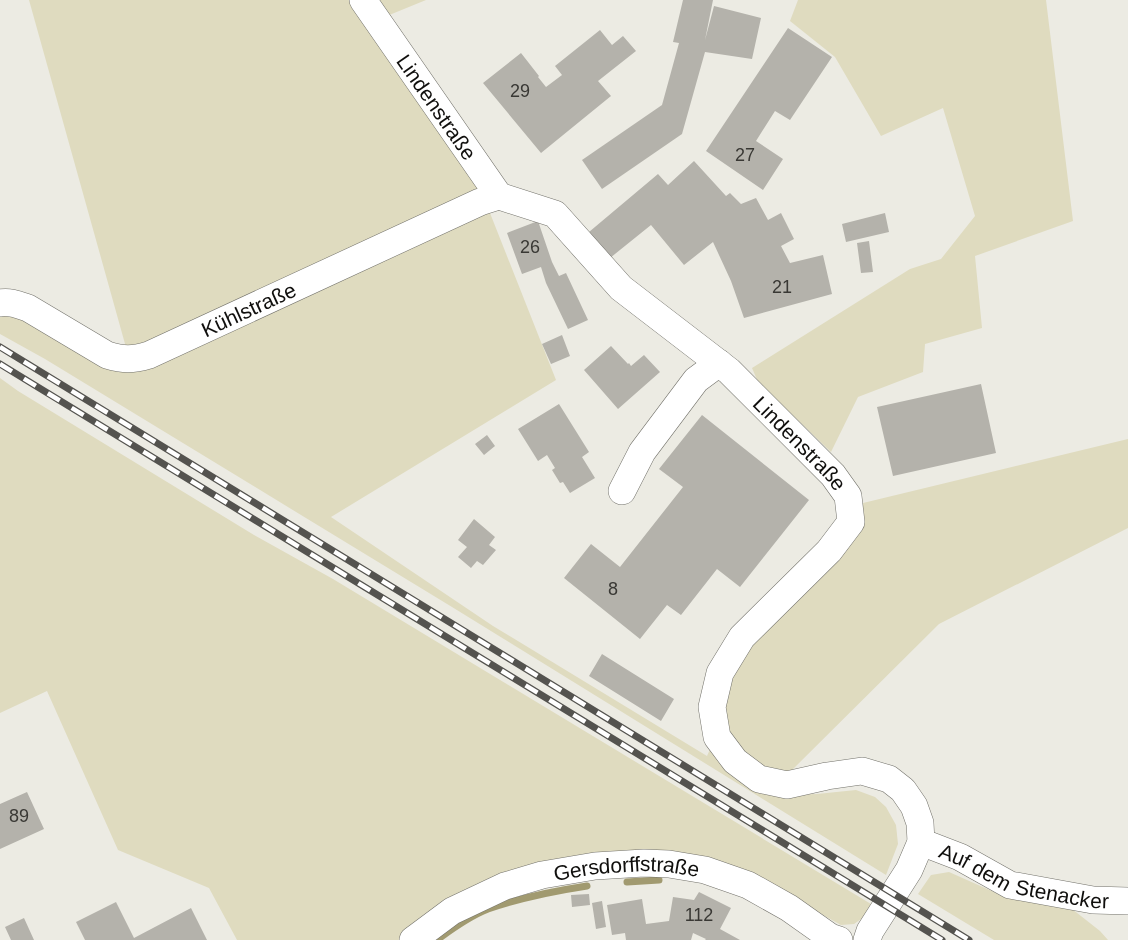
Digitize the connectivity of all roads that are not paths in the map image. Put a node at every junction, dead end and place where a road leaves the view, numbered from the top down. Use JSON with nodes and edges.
{"nodes":[{"id":1,"x":363,"y":0,"type":"edge"},
{"id":2,"x":499,"y":196,"type":"junction"},
{"id":3,"x":0,"y":303,"type":"edge"},
{"id":4,"x":719,"y":363,"type":"junction"},
{"id":5,"x":622,"y":491,"type":"dead end"},
{"id":6,"x":921,"y":842,"type":"junction"},
{"id":7,"x":1128,"y":901,"type":"edge"},
{"id":8,"x":413,"y":940,"type":"edge"},
{"id":9,"x":839,"y":940,"type":"edge"},
{"id":10,"x":867,"y":940,"type":"edge"}],
"edges":[{"from":1,"to":2,"type":"street","name":"Lindenstraße"},
{"from":2,"to":3,"type":"street","name":"Kühlstraße"},
{"from":2,"to":4,"type":"street","name":"Lindenstraße"},
{"from":4,"to":5,"type":"street"},
{"from":4,"to":6,"type":"street","name":"Lindenstraße"},
{"from":6,"to":7,"type":"street","name":"Auf dem Stenacker"},
{"from":6,"to":10,"type":"street"},
{"from":8,"to":9,"type":"street","name":"Gersdorffstraße"}]}
